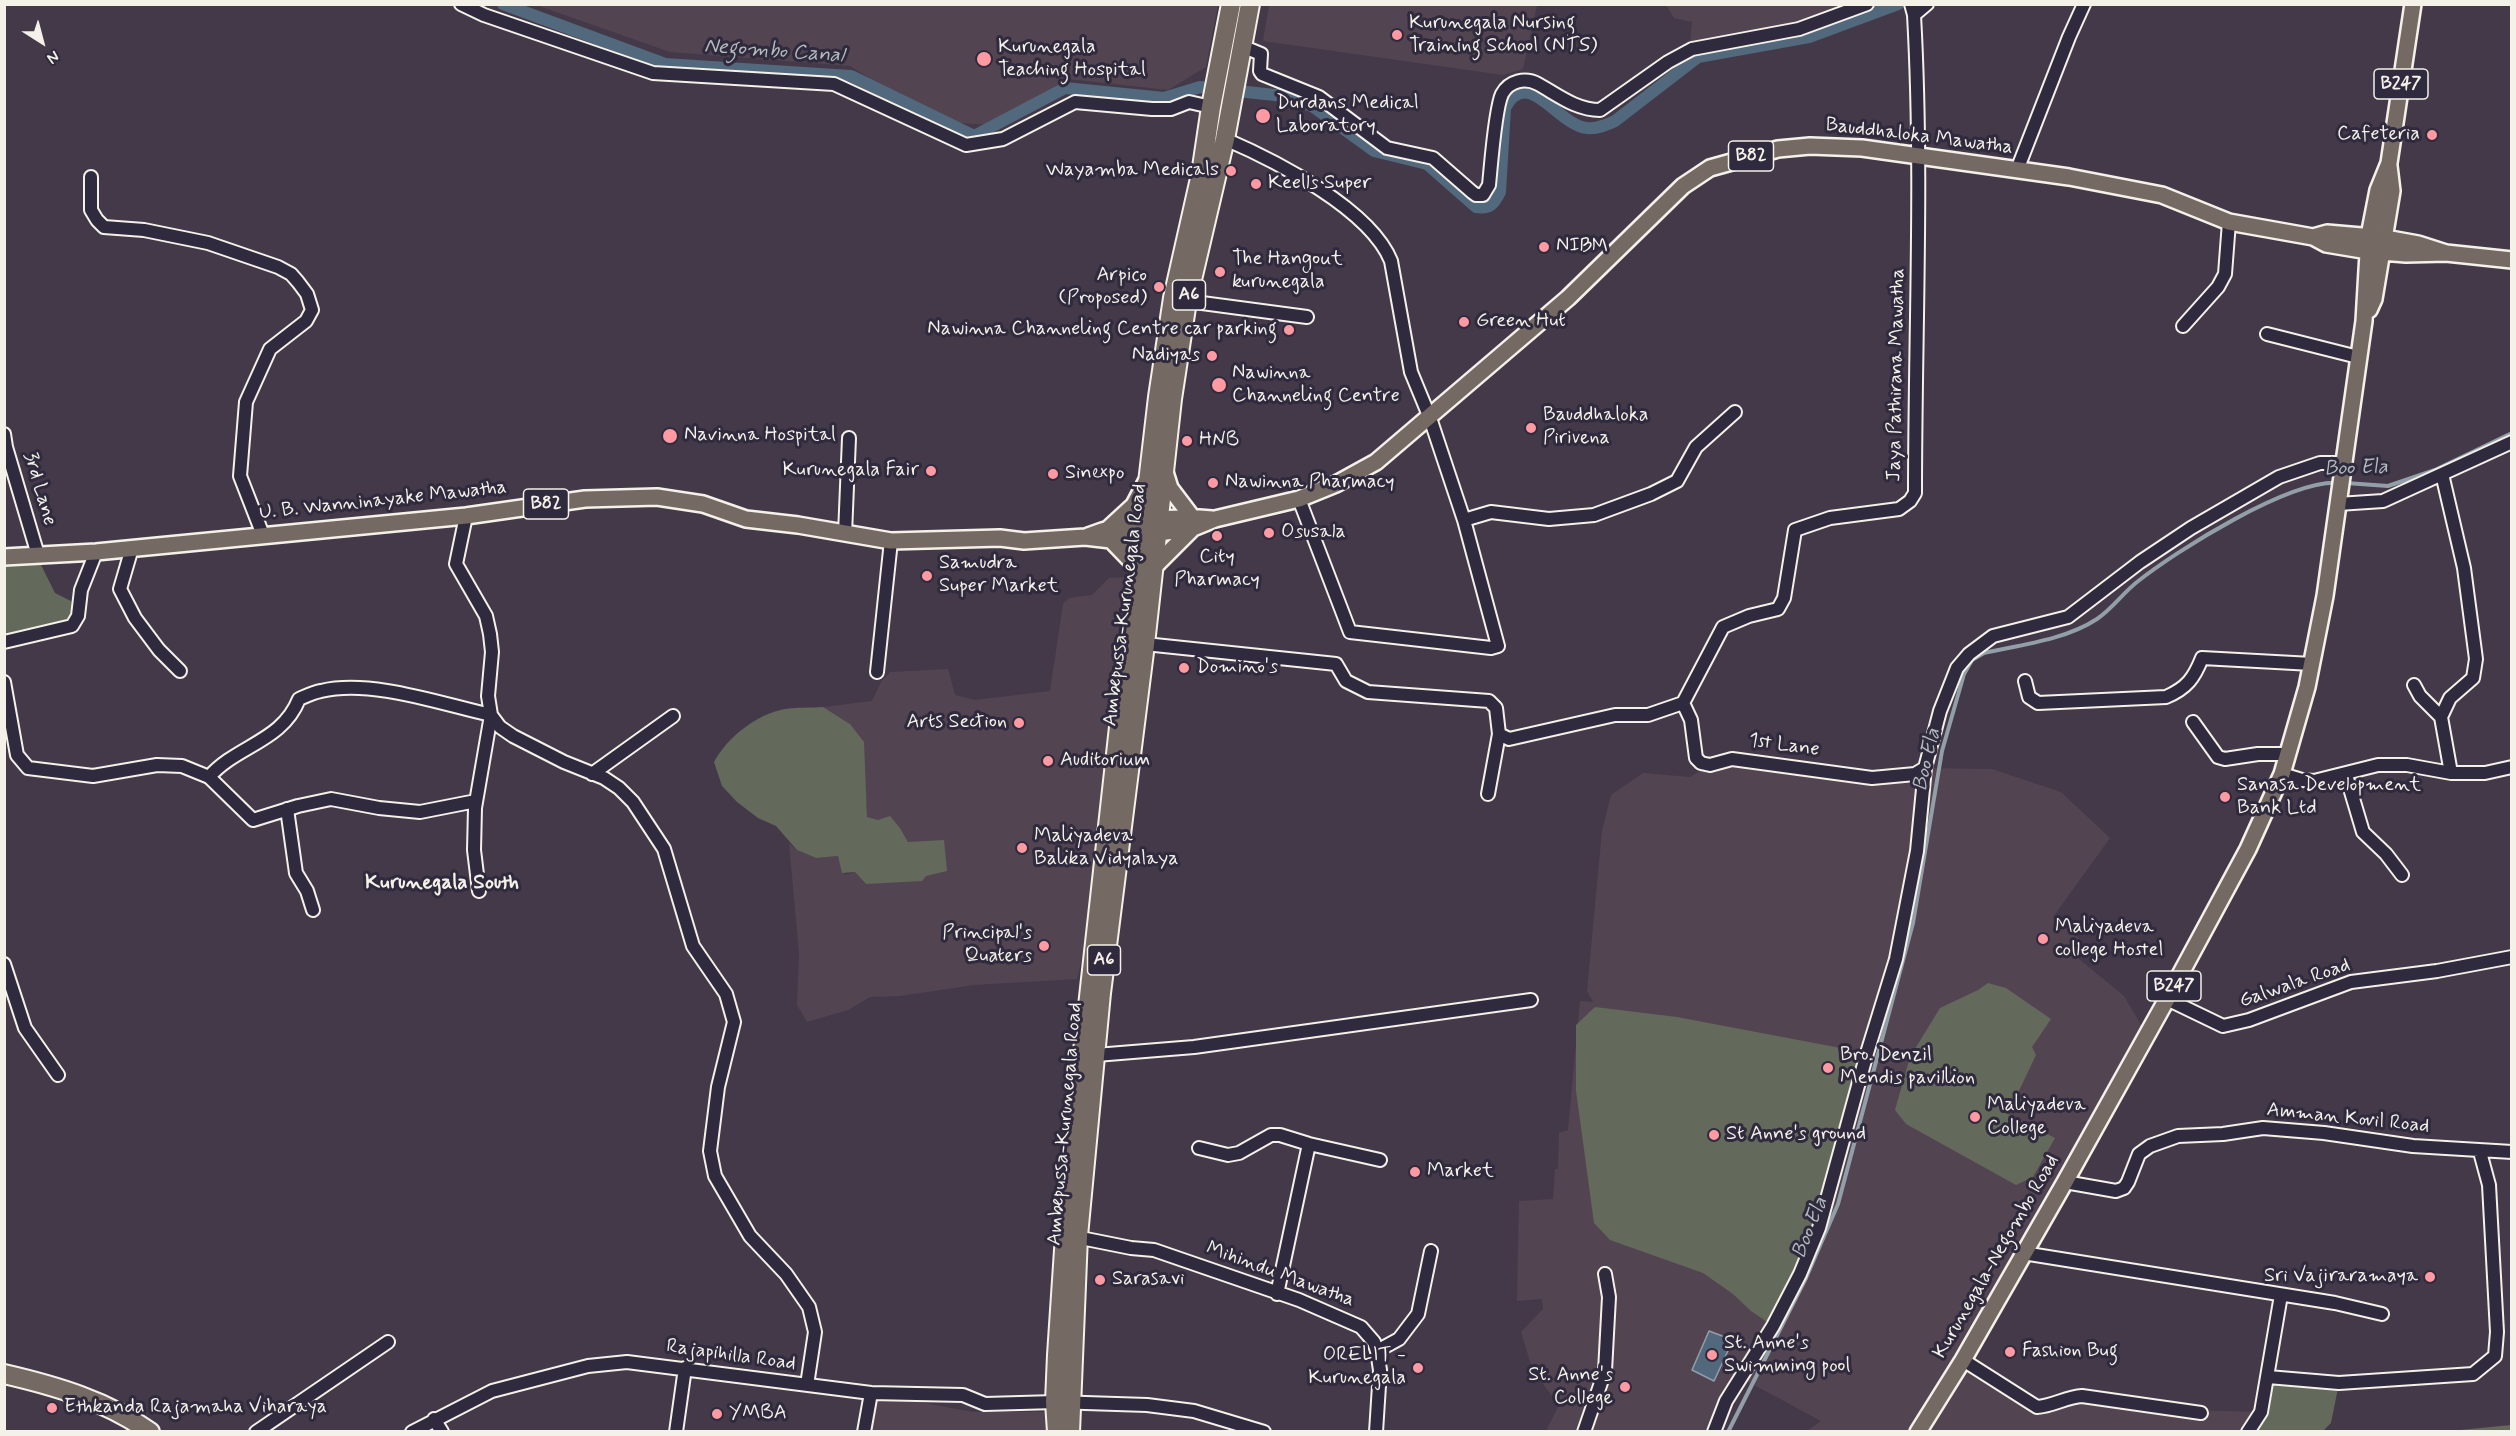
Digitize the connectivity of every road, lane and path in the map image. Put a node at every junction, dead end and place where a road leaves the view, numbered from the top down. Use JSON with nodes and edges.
{"nodes":[{"id":1,"x":462,"y":4,"type":"edge"},
{"id":2,"x":1231,"y":4,"type":"edge"},
{"id":3,"x":1250,"y":4,"type":"edge"},
{"id":4,"x":1867,"y":4,"type":"edge"},
{"id":5,"x":1928,"y":4,"type":"edge"},
{"id":6,"x":2084,"y":4,"type":"edge"},
{"id":7,"x":2413,"y":4,"type":"edge"},
{"id":8,"x":1913,"y":10,"type":"edge"},
{"id":9,"x":1244,"y":47,"type":"junction"},
{"id":10,"x":1211,"y":107,"type":"junction"},
{"id":11,"x":1225,"y":139,"type":"junction"},
{"id":12,"x":1917,"y":156,"type":"junction"},
{"id":13,"x":2017,"y":170,"type":"junction"},
{"id":14,"x":91,"y":177,"type":"dead end"},
{"id":15,"x":2229,"y":222,"type":"junction"},
{"id":16,"x":2376,"y":244,"type":"junction"},
{"id":17,"x":2511,"y":260,"type":"edge"},
{"id":18,"x":1187,"y":301,"type":"junction"},
{"id":19,"x":1307,"y":317,"type":"dead end"},
{"id":20,"x":2183,"y":326,"type":"dead end"},
{"id":21,"x":2267,"y":334,"type":"dead end"},
{"id":22,"x":2358,"y":357,"type":"junction"},
{"id":23,"x":1735,"y":412,"type":"dead end"},
{"id":24,"x":1430,"y":418,"type":"junction"},
{"id":25,"x":4,"y":434,"type":"edge"},
{"id":26,"x":849,"y":438,"type":"dead end"},
{"id":27,"x":2511,"y":442,"type":"edge"},
{"id":28,"x":2343,"y":468,"type":"junction"},
{"id":29,"x":1157,"y":472,"type":"junction"},
{"id":30,"x":2442,"y":474,"type":"junction"},
{"id":31,"x":1299,"y":499,"type":"junction"},
{"id":32,"x":2338,"y":504,"type":"junction"},
{"id":33,"x":466,"y":516,"type":"junction"},
{"id":34,"x":1464,"y":520,"type":"junction"},
{"id":35,"x":1192,"y":523,"type":"junction"},
{"id":36,"x":1151,"y":527,"type":"junction"},
{"id":37,"x":845,"y":534,"type":"junction"},
{"id":38,"x":1110,"y":534,"type":"junction"},
{"id":39,"x":263,"y":535,"type":"junction"},
{"id":40,"x":891,"y":541,"type":"junction"},
{"id":41,"x":132,"y":548,"type":"junction"},
{"id":42,"x":96,"y":552,"type":"junction"},
{"id":43,"x":38,"y":555,"type":"junction"},
{"id":44,"x":4,"y":557,"type":"edge"},
{"id":45,"x":1146,"y":568,"type":"junction"},
{"id":46,"x":4,"y":642,"type":"edge"},
{"id":47,"x":1145,"y":644,"type":"junction"},
{"id":48,"x":2312,"y":664,"type":"junction"},
{"id":49,"x":180,"y":671,"type":"dead end"},
{"id":50,"x":877,"y":672,"type":"dead end"},
{"id":51,"x":2025,"y":681,"type":"dead end"},
{"id":52,"x":4,"y":682,"type":"edge"},
{"id":53,"x":2414,"y":685,"type":"dead end"},
{"id":54,"x":1683,"y":703,"type":"junction"},
{"id":55,"x":490,"y":715,"type":"junction"},
{"id":56,"x":673,"y":716,"type":"dead end"},
{"id":57,"x":2441,"y":717,"type":"junction"},
{"id":58,"x":2193,"y":722,"type":"dead end"},
{"id":59,"x":1499,"y":734,"type":"junction"},
{"id":60,"x":2288,"y":754,"type":"junction"},
{"id":61,"x":1925,"y":768,"type":"junction"},
{"id":62,"x":2511,"y":769,"type":"edge"},
{"id":63,"x":2451,"y":772,"type":"junction"},
{"id":64,"x":592,"y":774,"type":"junction"},
{"id":65,"x":2282,"y":774,"type":"junction"},
{"id":66,"x":2346,"y":775,"type":"junction"},
{"id":67,"x":209,"y":777,"type":"junction"},
{"id":68,"x":1488,"y":794,"type":"dead end"},
{"id":69,"x":477,"y":801,"type":"junction"},
{"id":70,"x":287,"y":809,"type":"junction"},
{"id":71,"x":2402,"y":875,"type":"dead end"},
{"id":72,"x":479,"y":891,"type":"dead end"},
{"id":73,"x":313,"y":910,"type":"dead end"},
{"id":74,"x":2511,"y":957,"type":"edge"},
{"id":75,"x":4,"y":964,"type":"edge"},
{"id":76,"x":2167,"y":999,"type":"junction"},
{"id":77,"x":1531,"y":1000,"type":"dead end"},
{"id":78,"x":1096,"y":1054,"type":"junction"},
{"id":79,"x":58,"y":1075,"type":"dead end"},
{"id":80,"x":1308,"y":1144,"type":"junction"},
{"id":81,"x":1199,"y":1148,"type":"dead end"},
{"id":82,"x":2480,"y":1152,"type":"junction"},
{"id":83,"x":2511,"y":1152,"type":"edge"},
{"id":84,"x":1380,"y":1160,"type":"dead end"},
{"id":85,"x":2065,"y":1182,"type":"junction"},
{"id":86,"x":1071,"y":1236,"type":"junction"},
{"id":87,"x":1431,"y":1251,"type":"dead end"},
{"id":88,"x":2023,"y":1253,"type":"junction"},
{"id":89,"x":1605,"y":1274,"type":"dead end"},
{"id":90,"x":1277,"y":1294,"type":"junction"},
{"id":91,"x":2281,"y":1295,"type":"junction"},
{"id":92,"x":2382,"y":1314,"type":"dead end"},
{"id":93,"x":388,"y":1342,"type":"dead end"},
{"id":94,"x":1377,"y":1351,"type":"junction"},
{"id":95,"x":1963,"y":1360,"type":"junction"},
{"id":96,"x":685,"y":1368,"type":"junction"},
{"id":97,"x":4,"y":1374,"type":"edge"},
{"id":98,"x":2268,"y":1377,"type":"junction"},
{"id":99,"x":807,"y":1385,"type":"junction"},
{"id":100,"x":871,"y":1393,"type":"junction"},
{"id":101,"x":1062,"y":1403,"type":"junction"},
{"id":102,"x":2201,"y":1413,"type":"dead end"},
{"id":103,"x":434,"y":1419,"type":"junction"},
{"id":104,"x":150,"y":1431,"type":"edge"},
{"id":105,"x":256,"y":1431,"type":"edge"},
{"id":106,"x":412,"y":1431,"type":"edge"},
{"id":107,"x":442,"y":1431,"type":"edge"},
{"id":108,"x":676,"y":1431,"type":"edge"},
{"id":109,"x":864,"y":1431,"type":"edge"},
{"id":110,"x":1057,"y":1431,"type":"edge"},
{"id":111,"x":1070,"y":1431,"type":"edge"},
{"id":112,"x":1264,"y":1431,"type":"edge"},
{"id":113,"x":1376,"y":1431,"type":"edge"},
{"id":114,"x":1584,"y":1431,"type":"edge"},
{"id":115,"x":1714,"y":1431,"type":"edge"},
{"id":116,"x":1918,"y":1431,"type":"edge"},
{"id":117,"x":2248,"y":1431,"type":"edge"}],
"edges":[{"from":1,"to":10,"type":"street"},
{"from":2,"to":10,"type":"highway","name":"Ambepussa-Kurunegala Road","number":"A6"},
{"from":3,"to":9,"type":"highway","name":"Ambepussa-Kurunegala Road","number":"A6"},
{"from":4,"to":9,"type":"street"},
{"from":5,"to":8,"type":"street"},
{"from":6,"to":13,"type":"street"},
{"from":7,"to":16,"type":"main road","number":"B247"},
{"from":8,"to":12,"type":"street"},
{"from":9,"to":11,"type":"highway","name":"Ambepussa-Kurunegala Road","number":"A6"},
{"from":10,"to":29,"type":"highway","name":"Ambepussa-Kurunegala Road","number":"A6"},
{"from":11,"to":18,"type":"highway","name":"Ambepussa-Kurunegala Road","number":"A6"},
{"from":11,"to":24,"type":"street"},
{"from":12,"to":13,"type":"main road","name":"Bauddhaloka Mawatha","number":"B82"},
{"from":12,"to":24,"type":"main road","name":"Bauddhaloka Mawatha","number":"B82"},
{"from":12,"to":54,"type":"street","name":"Jaya Pathirana Mawatha"},
{"from":13,"to":15,"type":"main road","name":"Bauddhaloka Mawatha","number":"B82"},
{"from":14,"to":39,"type":"street"},
{"from":15,"to":16,"type":"main road","name":"Bauddhaloka Mawatha","number":"B82"},
{"from":15,"to":20,"type":"street"},
{"from":16,"to":17,"type":"main road","number":"B82"},
{"from":16,"to":22,"type":"main road","number":"B247"},
{"from":18,"to":19,"type":"street"},
{"from":18,"to":29,"type":"highway","name":"Ambepussa-Kurunegala Road","number":"A6"},
{"from":21,"to":22,"type":"street"},
{"from":22,"to":28,"type":"main road","number":"B247"},
{"from":23,"to":34,"type":"street"},
{"from":24,"to":31,"type":"main road","name":"Bauddhaloka Mawatha","number":"B82"},
{"from":24,"to":34,"type":"street"},
{"from":25,"to":43,"type":"street","name":"3rd Lane"},
{"from":26,"to":37,"type":"street"},
{"from":27,"to":30,"type":"street"},
{"from":28,"to":32,"type":"main road","number":"B247"},
{"from":28,"to":61,"type":"street"},
{"from":29,"to":35,"type":"main road"},
{"from":29,"to":36,"type":"highway","name":"Ambepussa-Kurunegala Road","number":"A6"},
{"from":29,"to":38,"type":"main road"},
{"from":30,"to":32,"type":"street"},
{"from":30,"to":57,"type":"street"},
{"from":31,"to":34,"type":"street"},
{"from":31,"to":35,"type":"main road","name":"Bauddhaloka Mawatha","number":"B82"},
{"from":32,"to":48,"type":"main road","name":"Kurunegala-Negombo Road","number":"B247"},
{"from":33,"to":37,"type":"main road","name":"U. B. Wanninayake Mawatha","number":"B82"},
{"from":33,"to":39,"type":"main road","name":"U. B. Wanninayake Mawatha","number":"B82"},
{"from":33,"to":55,"type":"street"},
{"from":35,"to":36,"type":"main road","name":"Bauddhaloka Mawatha","number":"B82"},
{"from":35,"to":45,"type":"main road"},
{"from":36,"to":38,"type":"main road","name":"U. B. Wanninayake Mawatha","number":"B82"},
{"from":36,"to":45,"type":"highway","name":"Ambepussa-Kurunegala Road","number":"A6"},
{"from":37,"to":40,"type":"main road","name":"U. B. Wanninayake Mawatha","number":"B82"},
{"from":38,"to":40,"type":"main road","name":"U. B. Wanninayake Mawatha","number":"B82"},
{"from":38,"to":45,"type":"main road"},
{"from":39,"to":41,"type":"main road","name":"U. B. Wanninayake Mawatha","number":"B82"},
{"from":40,"to":50,"type":"street"},
{"from":41,"to":42,"type":"main road","name":"U. B. Wanninayake Mawatha","number":"B82"},
{"from":41,"to":49,"type":"street"},
{"from":42,"to":43,"type":"main road","name":"U. B. Wanninayake Mawatha","number":"B82"},
{"from":42,"to":46,"type":"street"},
{"from":43,"to":44,"type":"main road","name":"U. B. Wanninayake Mawatha","number":"B82"},
{"from":45,"to":47,"type":"highway","name":"Ambepussa-Kurunegala Road","number":"A6"},
{"from":45,"to":86,"type":"highway","name":"Ambepussa-Kurunegala Road","number":"A6"},
{"from":47,"to":59,"type":"street"},
{"from":47,"to":78,"type":"highway","name":"Ambepussa-Kurunegala Road","number":"A6"},
{"from":48,"to":51,"type":"street"},
{"from":48,"to":60,"type":"main road","name":"Kurunegala-Negombo Road","number":"B247"},
{"from":52,"to":67,"type":"street"},
{"from":53,"to":57,"type":"street"},
{"from":54,"to":59,"type":"street"},
{"from":54,"to":61,"type":"street","name":"1st Lane"},
{"from":55,"to":64,"type":"street"},
{"from":55,"to":67,"type":"street"},
{"from":55,"to":69,"type":"street"},
{"from":56,"to":64,"type":"street"},
{"from":57,"to":63,"type":"street"},
{"from":58,"to":60,"type":"street"},
{"from":59,"to":68,"type":"street"},
{"from":60,"to":65,"type":"main road","name":"Kurunegala-Negombo Road","number":"B247"},
{"from":61,"to":115,"type":"street"},
{"from":62,"to":63,"type":"street"},
{"from":63,"to":66,"type":"street"},
{"from":64,"to":99,"type":"street"},
{"from":65,"to":66,"type":"street"},
{"from":65,"to":76,"type":"main road","name":"Kurunegala-Negombo Road","number":"B247"},
{"from":66,"to":71,"type":"street"},
{"from":67,"to":70,"type":"street"},
{"from":69,"to":70,"type":"street"},
{"from":69,"to":72,"type":"street"},
{"from":70,"to":73,"type":"street"},
{"from":74,"to":76,"type":"street","name":"Galwala Road"},
{"from":75,"to":79,"type":"street"},
{"from":76,"to":85,"type":"main road","name":"Kurunegala-Negombo Road","number":"B247"},
{"from":77,"to":78,"type":"street"},
{"from":78,"to":86,"type":"highway","name":"Ambepussa-Kurunegala Road","number":"A6"},
{"from":80,"to":81,"type":"street"},
{"from":80,"to":84,"type":"street"},
{"from":80,"to":90,"type":"street"},
{"from":82,"to":83,"type":"street","name":"Amman Kovil Road"},
{"from":82,"to":85,"type":"street","name":"Amman Kovil Road"},
{"from":82,"to":98,"type":"street"},
{"from":85,"to":88,"type":"main road","name":"Kurunegala-Negombo Road","number":"B247"},
{"from":86,"to":90,"type":"street","name":"Mihindu Mawatha"},
{"from":86,"to":101,"type":"highway","name":"Ambepussa-Kurunegala Road","number":"A6"},
{"from":87,"to":94,"type":"street"},
{"from":88,"to":91,"type":"street"},
{"from":88,"to":95,"type":"main road","name":"Kurunegala-Negombo Road","number":"B247"},
{"from":89,"to":114,"type":"street"},
{"from":90,"to":94,"type":"street","name":"Mihindu Mawatha"},
{"from":91,"to":92,"type":"street"},
{"from":91,"to":98,"type":"street"},
{"from":93,"to":105,"type":"street"},
{"from":94,"to":113,"type":"street","name":"Mihindu Mawatha"},
{"from":95,"to":102,"type":"street"},
{"from":95,"to":116,"type":"main road","name":"Kurunegala-Negombo Road","number":"B247"},
{"from":96,"to":99,"type":"street","name":"Rajapihilla Road"},
{"from":96,"to":103,"type":"street","name":"Rajapihilla Road"},
{"from":96,"to":108,"type":"street"},
{"from":97,"to":104,"type":"highway"},
{"from":98,"to":117,"type":"street"},
{"from":99,"to":100,"type":"street","name":"Rajapihilla Road"},
{"from":100,"to":101,"type":"street","name":"Rajapihilla Road"},
{"from":100,"to":109,"type":"street"},
{"from":101,"to":110,"type":"highway","name":"Ambepussa-Kurunegala Road","number":"A6"},
{"from":101,"to":111,"type":"highway","name":"Ambepussa-Kurunegala Road","number":"A6"},
{"from":101,"to":112,"type":"street","name":"Rajapihilla Road"},
{"from":103,"to":106,"type":"street","name":"Rajapihilla Road"},
{"from":103,"to":107,"type":"street"}]}
